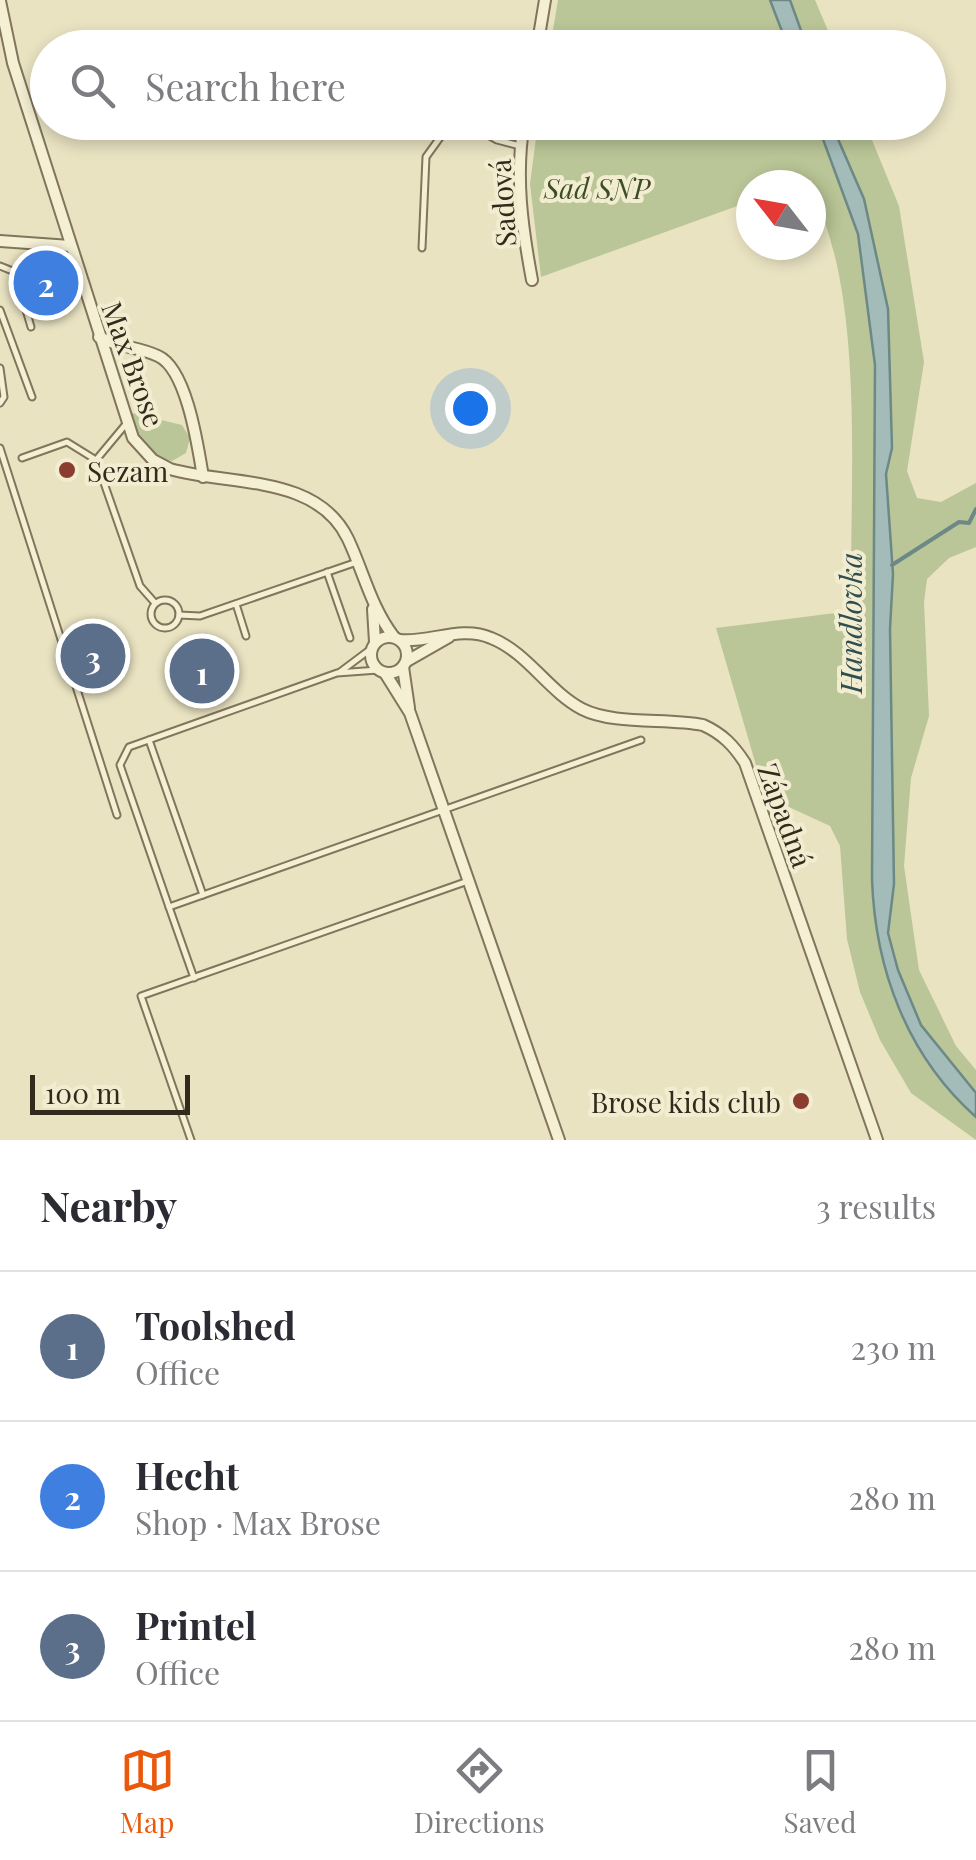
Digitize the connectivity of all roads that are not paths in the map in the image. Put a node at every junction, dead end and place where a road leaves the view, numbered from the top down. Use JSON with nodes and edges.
{"nodes":[{"id":1,"x":546,"y":0,"type":"edge"},
{"id":2,"x":0,"y":1,"type":"edge"},
{"id":3,"x":540,"y":30,"type":"edge"},
{"id":4,"x":30,"y":118,"type":"edge"},
{"id":5,"x":37,"y":140,"type":"edge"},
{"id":6,"x":438,"y":140,"type":"edge"},
{"id":7,"x":497,"y":140,"type":"edge"},
{"id":8,"x":521,"y":140,"type":"edge"},
{"id":9,"x":520,"y":146,"type":"junction"},
{"id":10,"x":0,"y":241,"type":"edge"},
{"id":11,"x":70,"y":246,"type":"junction"},
{"id":12,"x":422,"y":248,"type":"dead end"},
{"id":13,"x":54,"y":264,"type":"dead end"},
{"id":14,"x":0,"y":266,"type":"edge"},
{"id":15,"x":15,"y":272,"type":"junction"},
{"id":16,"x":532,"y":280,"type":"dead end"},
{"id":17,"x":0,"y":310,"type":"edge"},
{"id":18,"x":31,"y":327,"type":"dead end"},
{"id":19,"x":99,"y":337,"type":"junction"},
{"id":20,"x":0,"y":368,"type":"edge"},
{"id":21,"x":32,"y":398,"type":"dead end"},
{"id":22,"x":0,"y":403,"type":"edge"},
{"id":23,"x":126,"y":424,"type":"junction"},
{"id":24,"x":0,"y":448,"type":"edge"},
{"id":25,"x":22,"y":458,"type":"dead end"},
{"id":26,"x":96,"y":460,"type":"junction"},
{"id":27,"x":203,"y":477,"type":"junction"},
{"id":28,"x":358,"y":562,"type":"junction"},
{"id":29,"x":327,"y":572,"type":"junction"},
{"id":30,"x":155,"y":603,"type":"junction"},
{"id":31,"x":372,"y":603,"type":"junction"},
{"id":32,"x":236,"y":604,"type":"junction"},
{"id":33,"x":179,"y":615,"type":"junction"},
{"id":34,"x":454,"y":634,"type":"junction"},
{"id":35,"x":246,"y":636,"type":"dead end"},
{"id":36,"x":350,"y":638,"type":"dead end"},
{"id":37,"x":397,"y":638,"type":"junction"},
{"id":38,"x":374,"y":646,"type":"junction"},
{"id":39,"x":405,"y":664,"type":"junction"},
{"id":40,"x":382,"y":671,"type":"junction"},
{"id":41,"x":338,"y":673,"type":"junction"},
{"id":42,"x":410,"y":714,"type":"junction"},
{"id":43,"x":149,"y":740,"type":"junction"},
{"id":44,"x":641,"y":740,"type":"dead end"},
{"id":45,"x":443,"y":810,"type":"junction"},
{"id":46,"x":116,"y":814,"type":"dead end"},
{"id":47,"x":468,"y":881,"type":"junction"},
{"id":48,"x":204,"y":895,"type":"junction"},
{"id":49,"x":170,"y":907,"type":"junction"},
{"id":50,"x":194,"y":978,"type":"junction"},
{"id":51,"x":191,"y":1140,"type":"edge"},
{"id":52,"x":559,"y":1140,"type":"edge"},
{"id":53,"x":877,"y":1140,"type":"edge"}],
"edges":[{"from":1,"to":3,"type":"street"},
{"from":2,"to":4,"type":"street","name":"Max Brose"},
{"from":5,"to":11,"type":"street","name":"Max Brose"},
{"from":6,"to":12,"type":"lane"},
{"from":7,"to":9,"type":"lane"},
{"from":8,"to":9,"type":"street","name":"Sadová"},
{"from":9,"to":16,"type":"street","name":"Sadová"},
{"from":10,"to":11,"type":"street"},
{"from":11,"to":19,"type":"street","name":"Max Brose"},
{"from":13,"to":15,"type":"lane"},
{"from":14,"to":15,"type":"lane"},
{"from":15,"to":18,"type":"lane"},
{"from":17,"to":21,"type":"lane"},
{"from":19,"to":23,"type":"street","name":"Max Brose"},
{"from":19,"to":27,"type":"street"},
{"from":20,"to":22,"type":"lane"},
{"from":23,"to":26,"type":"lane"},
{"from":23,"to":27,"type":"street","name":"Max Brose"},
{"from":24,"to":46,"type":"lane"},
{"from":25,"to":26,"type":"lane"},
{"from":26,"to":30,"type":"lane"},
{"from":27,"to":28,"type":"street","name":"Max Brose"},
{"from":28,"to":29,"type":"lane"},
{"from":28,"to":31,"type":"street","name":"Max Brose"},
{"from":29,"to":32,"type":"lane"},
{"from":29,"to":36,"type":"lane"},
{"from":30,"to":33,"type":"lane"},
{"from":30,"to":33,"type":"lane"},
{"from":31,"to":37,"type":"street","name":"Max Brose"},
{"from":31,"to":38,"type":"street","name":"Max Brose"},
{"from":32,"to":33,"type":"lane"},
{"from":32,"to":35,"type":"lane"},
{"from":34,"to":37,"type":"street","name":"Západná"},
{"from":34,"to":39,"type":"street"},
{"from":34,"to":53,"type":"street","name":"Západná"},
{"from":37,"to":38,"type":"street"},
{"from":37,"to":39,"type":"street","name":"Max Brose"},
{"from":38,"to":40,"type":"street","name":"Max Brose"},
{"from":38,"to":41,"type":"lane"},
{"from":39,"to":40,"type":"street"},
{"from":39,"to":42,"type":"street","name":"Max Brose"},
{"from":40,"to":41,"type":"lane"},
{"from":40,"to":42,"type":"street","name":"Max Brose"},
{"from":41,"to":43,"type":"lane"},
{"from":42,"to":45,"type":"street","name":"Max Brose"},
{"from":43,"to":48,"type":"lane"},
{"from":43,"to":49,"type":"lane"},
{"from":44,"to":45,"type":"lane"},
{"from":45,"to":47,"type":"street","name":"Max Brose"},
{"from":45,"to":48,"type":"lane"},
{"from":47,"to":50,"type":"lane"},
{"from":47,"to":52,"type":"street","name":"Max Brose"},
{"from":48,"to":49,"type":"lane"},
{"from":49,"to":50,"type":"lane"},
{"from":50,"to":51,"type":"lane"}]}
